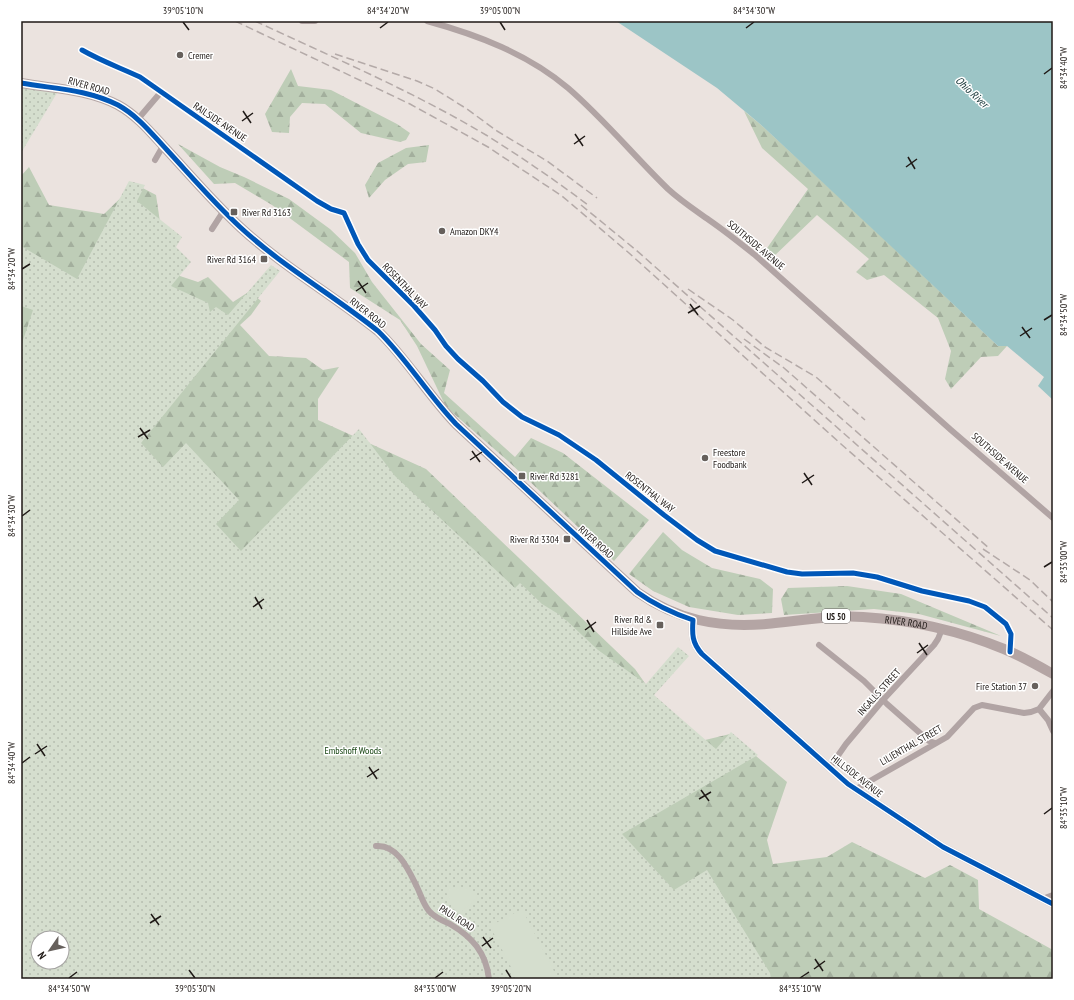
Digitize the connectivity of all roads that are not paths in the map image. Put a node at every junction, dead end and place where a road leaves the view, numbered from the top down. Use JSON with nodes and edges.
{"nodes":[{"id":1,"x":302,"y":21,"type":"edge"},
{"id":2,"x":315,"y":21,"type":"edge"},
{"id":3,"x":427,"y":21,"type":"edge"},
{"id":4,"x":82,"y":50,"type":"dead end"},
{"id":5,"x":21,"y":83,"type":"edge"},
{"id":6,"x":160,"y":92,"type":"junction"},
{"id":7,"x":138,"y":119,"type":"junction"},
{"id":8,"x":163,"y":146,"type":"junction"},
{"id":9,"x":155,"y":160,"type":"dead end"},
{"id":10,"x":223,"y":212,"type":"junction"},
{"id":11,"x":344,"y":213,"type":"joint"},
{"id":12,"x":212,"y":230,"type":"dead end"},
{"id":13,"x":1053,"y":518,"type":"edge"},
{"id":14,"x":693,"y":620,"type":"junction"},
{"id":15,"x":942,"y":629,"type":"junction"},
{"id":16,"x":819,"y":645,"type":"dead end"},
{"id":17,"x":1010,"y":652,"type":"junction"},
{"id":18,"x":1053,"y":674,"type":"edge"},
{"id":19,"x":1053,"y":691,"type":"edge"},
{"id":20,"x":883,"y":700,"type":"junction"},
{"id":21,"x":1039,"y":709,"type":"junction"},
{"id":22,"x":1053,"y":731,"type":"edge"},
{"id":23,"x":935,"y":743,"type":"junction"},
{"id":24,"x":830,"y":767,"type":"junction"},
{"id":25,"x":856,"y":789,"type":"junction"},
{"id":26,"x":376,"y":846,"type":"dead end"},
{"id":27,"x":1053,"y":895,"type":"edge"},
{"id":28,"x":1042,"y":899,"type":"junction"},
{"id":29,"x":1053,"y":904,"type":"edge"},
{"id":30,"x":489,"y":979,"type":"edge"}],
"edges":[{"from":1,"to":2,"type":"street"},
{"from":3,"to":13,"type":"street","name":"SOUTHSIDE AVENUE"},
{"from":4,"to":6,"type":"street","name":"RAILSIDE AVENUE"},
{"from":5,"to":7,"type":"main road","name":"RIVER ROAD","number":"US 50"},
{"from":6,"to":7,"type":"street"},
{"from":6,"to":11,"type":"street","name":"RAILSIDE AVENUE"},
{"from":7,"to":8,"type":"main road","name":"RIVER ROAD","number":"US 50"},
{"from":8,"to":9,"type":"street"},
{"from":8,"to":10,"type":"main road","name":"RIVER ROAD","number":"US 50"},
{"from":10,"to":12,"type":"street"},
{"from":10,"to":14,"type":"main road","name":"RIVER ROAD","number":"US 50"},
{"from":11,"to":17,"type":"street","name":"ROSENTHAL WAY"},
{"from":14,"to":15,"type":"main road","name":"RIVER ROAD","number":"US 50"},
{"from":14,"to":24,"type":"street","name":"HILLSIDE AVENUE"},
{"from":15,"to":17,"type":"main road","name":"RIVER ROAD","number":"US 50"},
{"from":15,"to":20,"type":"street","name":"INGALLS STREET"},
{"from":16,"to":20,"type":"street"},
{"from":17,"to":18,"type":"main road","name":"RIVER ROAD","number":"US 50"},
{"from":19,"to":21,"type":"street"},
{"from":20,"to":23,"type":"street"},
{"from":20,"to":24,"type":"street","name":"INGALLS STREET"},
{"from":21,"to":22,"type":"street"},
{"from":21,"to":23,"type":"street","name":"LILIENTHAL STREET"},
{"from":23,"to":25,"type":"street","name":"LILIENTHAL STREET"},
{"from":24,"to":25,"type":"street","name":"HILLSIDE AVENUE"},
{"from":25,"to":28,"type":"street","name":"HILLSIDE AVENUE"},
{"from":26,"to":30,"type":"street","name":"PAUL ROAD"},
{"from":27,"to":28,"type":"street"},
{"from":28,"to":29,"type":"street","name":"HILLSIDE AVENUE"}]}
